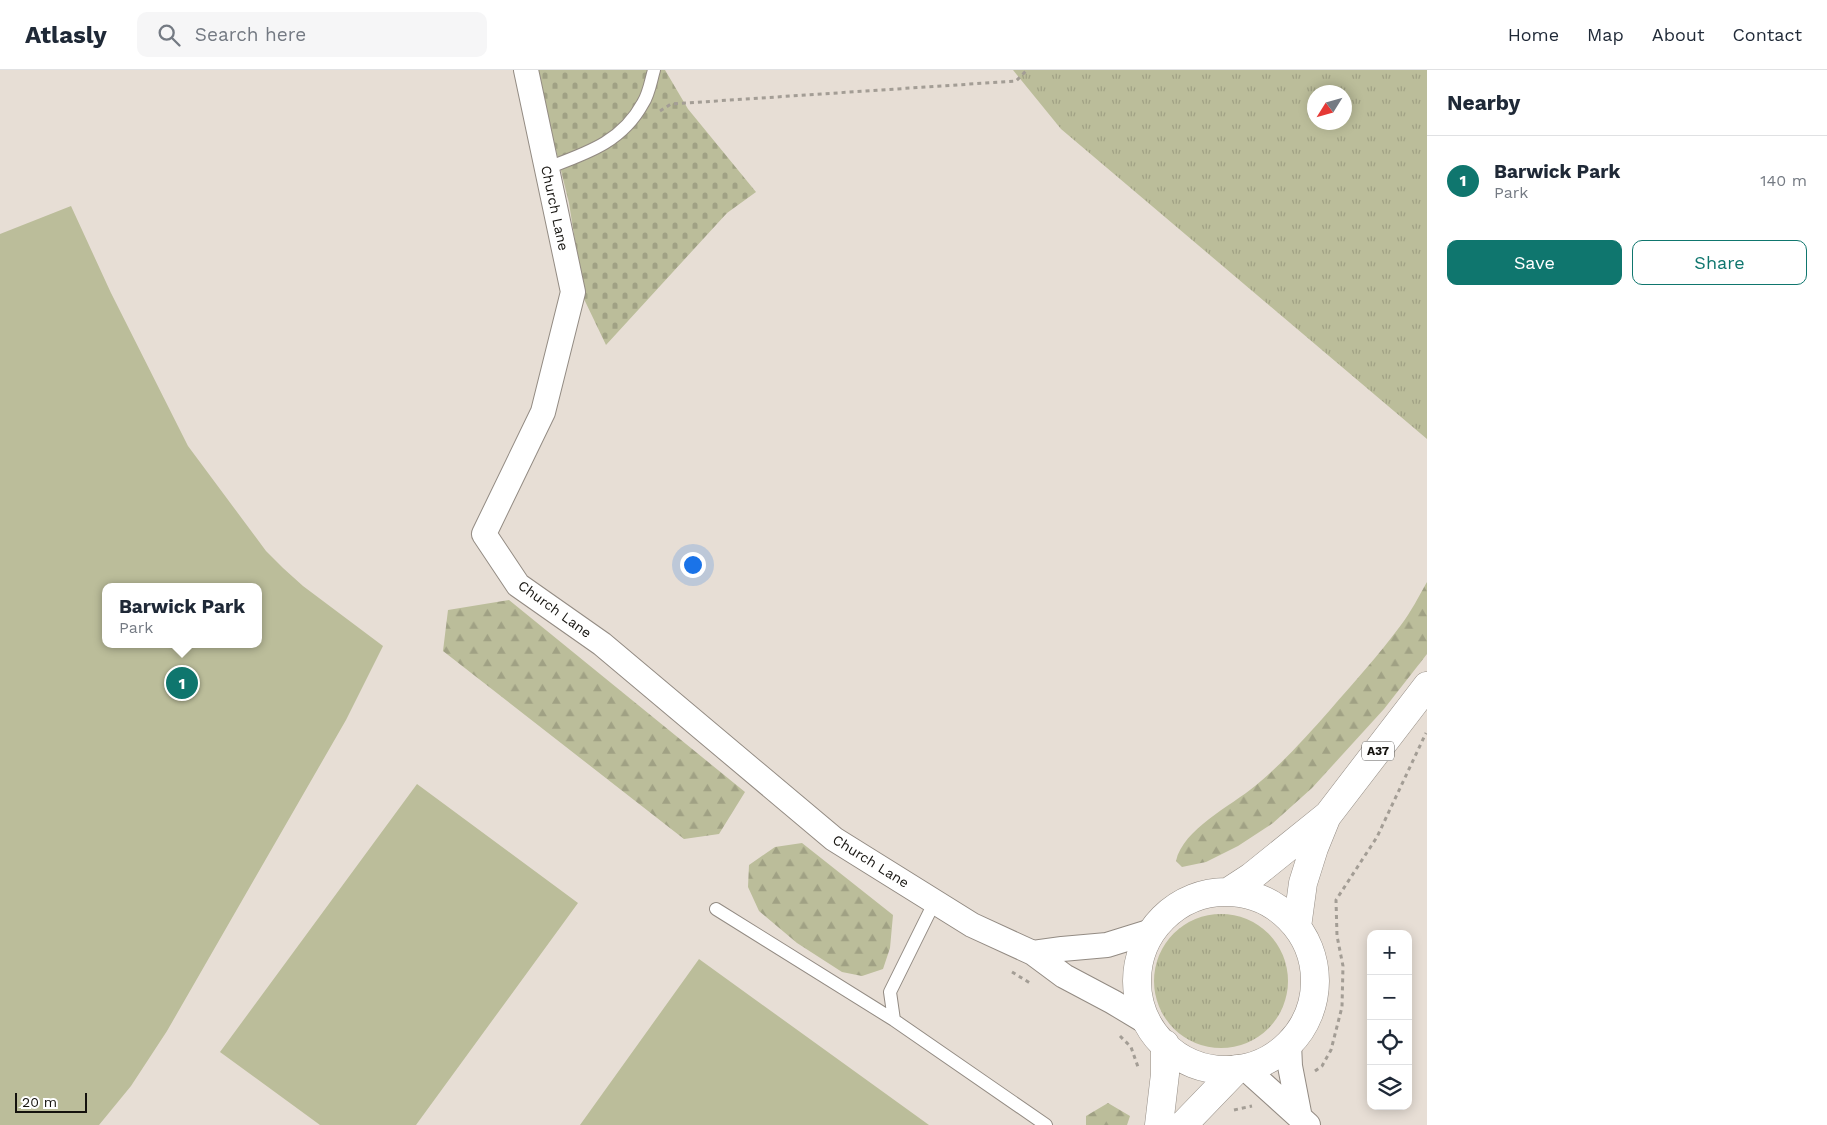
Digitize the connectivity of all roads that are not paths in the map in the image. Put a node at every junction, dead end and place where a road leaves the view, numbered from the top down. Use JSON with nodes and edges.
{"nodes":[{"id":1,"x":526,"y":70,"type":"edge"},
{"id":2,"x":654,"y":70,"type":"edge"},
{"id":3,"x":547,"y":168,"type":"junction"},
{"id":4,"x":1427,"y":686,"type":"edge"},
{"id":5,"x":1328,"y":815,"type":"junction"},
{"id":6,"x":1228,"y":892,"type":"junction"},
{"id":7,"x":936,"y":901,"type":"junction"},
{"id":8,"x":716,"y":909,"type":"dead end"},
{"id":9,"x":1297,"y":927,"type":"junction"},
{"id":10,"x":1152,"y":931,"type":"junction"},
{"id":11,"x":1032,"y":954,"type":"junction"},
{"id":12,"x":894,"y":1020,"type":"junction"},
{"id":13,"x":1156,"y":1034,"type":"junction"},
{"id":14,"x":1289,"y":1044,"type":"junction"},
{"id":15,"x":1241,"y":1068,"type":"junction"},
{"id":16,"x":1190,"y":1117,"type":"edge"},
{"id":17,"x":1301,"y":1123,"type":"edge"},
{"id":18,"x":1046,"y":1125,"type":"edge"},
{"id":19,"x":1159,"y":1125,"type":"edge"}],
"edges":[{"from":1,"to":3,"type":"street","name":"Church Lane"},
{"from":2,"to":3,"type":"lane"},
{"from":3,"to":7,"type":"street","name":"Church Lane"},
{"from":4,"to":5,"type":"highway","number":"A37"},
{"from":5,"to":6,"type":"highway","number":"A37"},
{"from":5,"to":9,"type":"highway","number":"A37"},
{"from":6,"to":9,"type":"highway"},
{"from":6,"to":10,"type":"highway"},
{"from":7,"to":11,"type":"street","name":"Church Lane"},
{"from":7,"to":12,"type":"lane"},
{"from":8,"to":12,"type":"lane"},
{"from":9,"to":14,"type":"highway"},
{"from":10,"to":11,"type":"street"},
{"from":10,"to":13,"type":"highway"},
{"from":11,"to":13,"type":"street","name":"Church Lane"},
{"from":12,"to":18,"type":"lane"},
{"from":13,"to":15,"type":"highway"},
{"from":13,"to":19,"type":"highway"},
{"from":14,"to":15,"type":"highway"},
{"from":14,"to":17,"type":"street"},
{"from":15,"to":16,"type":"highway"},
{"from":15,"to":17,"type":"street"}]}
